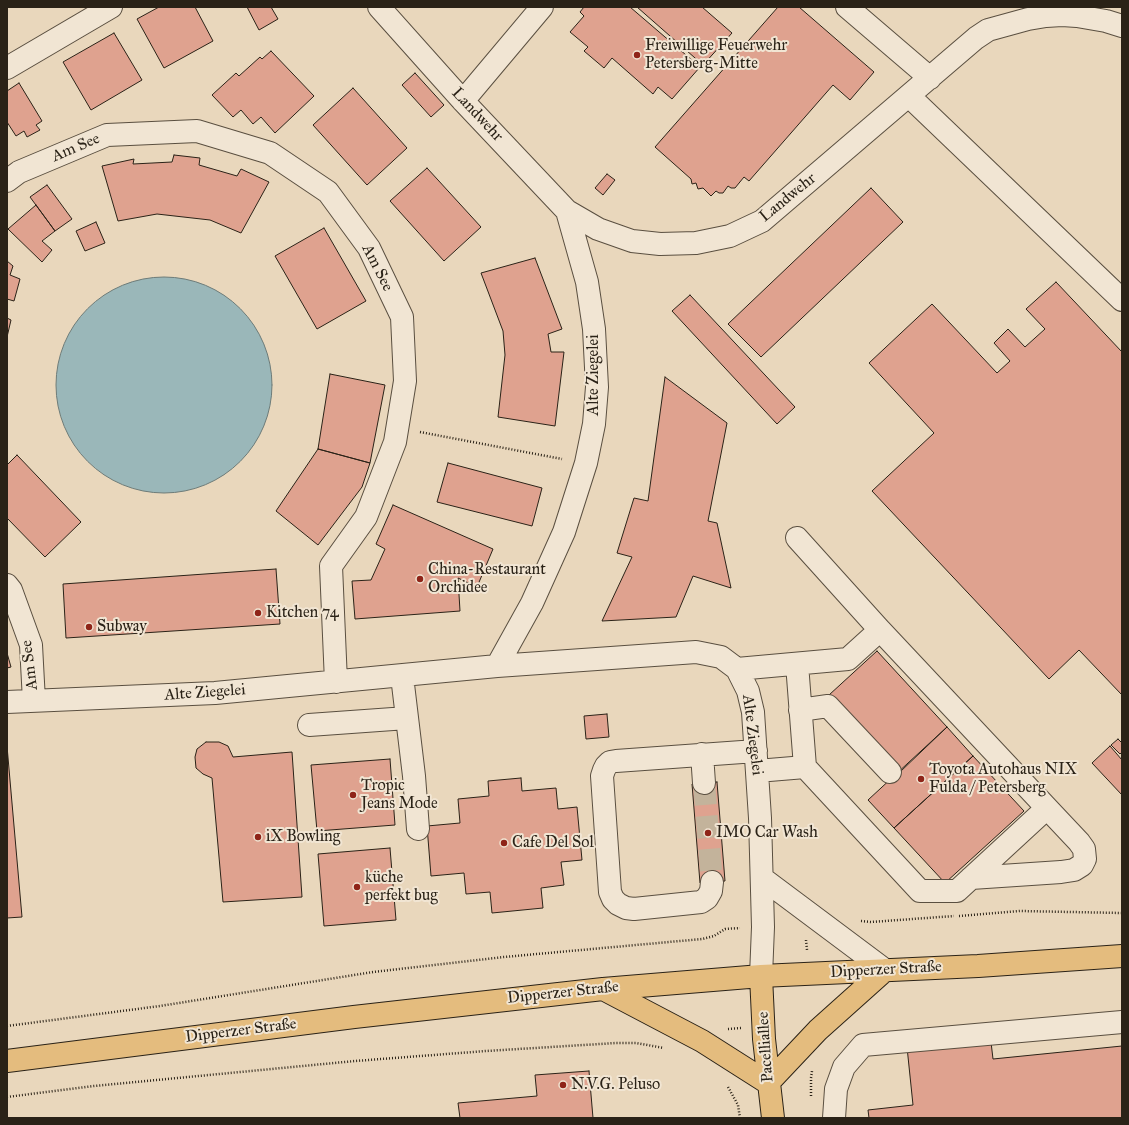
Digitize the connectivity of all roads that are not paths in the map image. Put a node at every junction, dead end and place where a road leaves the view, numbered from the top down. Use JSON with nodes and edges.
{"nodes":[{"id":1,"x":111,"y":7,"type":"edge"},
{"id":2,"x":379,"y":7,"type":"edge"},
{"id":3,"x":542,"y":7,"type":"edge"},
{"id":4,"x":847,"y":7,"type":"edge"},
{"id":5,"x":1122,"y":26,"type":"edge"},
{"id":6,"x":7,"y":68,"type":"edge"},
{"id":7,"x":930,"y":78,"type":"junction"},
{"id":8,"x":909,"y":96,"type":"junction"},
{"id":9,"x":463,"y":101,"type":"junction"},
{"id":10,"x":7,"y":181,"type":"edge"},
{"id":11,"x":567,"y":211,"type":"junction"},
{"id":12,"x":1122,"y":300,"type":"edge"},
{"id":13,"x":797,"y":538,"type":"dead end"},
{"id":14,"x":7,"y":585,"type":"edge"},
{"id":15,"x":880,"y":630,"type":"junction"},
{"id":16,"x":797,"y":664,"type":"junction"},
{"id":17,"x":497,"y":666,"type":"junction"},
{"id":18,"x":737,"y":669,"type":"junction"},
{"id":19,"x":402,"y":676,"type":"junction"},
{"id":20,"x":336,"y":682,"type":"junction"},
{"id":21,"x":34,"y":701,"type":"junction"},
{"id":22,"x":7,"y":702,"type":"edge"},
{"id":23,"x":800,"y":710,"type":"junction"},
{"id":24,"x":407,"y":718,"type":"junction"},
{"id":25,"x":309,"y":725,"type":"dead end"},
{"id":26,"x":702,"y":754,"type":"junction"},
{"id":27,"x":756,"y":761,"type":"junction"},
{"id":28,"x":805,"y":767,"type":"junction"},
{"id":29,"x":890,"y":772,"type":"dead end"},
{"id":30,"x":704,"y":783,"type":"tunnel mouth"},
{"id":31,"x":1047,"y":808,"type":"junction"},
{"id":32,"x":418,"y":829,"type":"dead end"},
{"id":33,"x":762,"y":878,"type":"junction"},
{"id":34,"x":971,"y":878,"type":"junction"},
{"id":35,"x":712,"y":882,"type":"tunnel mouth"},
{"id":36,"x":1122,"y":956,"type":"edge"},
{"id":37,"x":885,"y":970,"type":"junction"},
{"id":38,"x":761,"y":976,"type":"junction"},
{"id":39,"x":603,"y":989,"type":"junction"},
{"id":40,"x":1122,"y":1022,"type":"edge"},
{"id":41,"x":7,"y":1061,"type":"edge"},
{"id":42,"x":768,"y":1084,"type":"junction"},
{"id":43,"x":773,"y":1118,"type":"edge"},
{"id":44,"x":834,"y":1118,"type":"edge"}],
"edges":[{"from":1,"to":6,"type":"street"},
{"from":2,"to":9,"type":"street","name":"Landwehr"},
{"from":3,"to":9,"type":"street"},
{"from":4,"to":7,"type":"street"},
{"from":5,"to":7,"type":"street","name":"Landwehr"},
{"from":7,"to":8,"type":"street","name":"Landwehr"},
{"from":8,"to":11,"type":"street","name":"Landwehr"},
{"from":8,"to":12,"type":"street"},
{"from":9,"to":11,"type":"street","name":"Landwehr"},
{"from":10,"to":20,"type":"street","name":"Am See"},
{"from":11,"to":17,"type":"street","name":"Alte Ziegelei"},
{"from":13,"to":15,"type":"street"},
{"from":14,"to":21,"type":"street","name":"Am See"},
{"from":15,"to":16,"type":"street"},
{"from":15,"to":31,"type":"street"},
{"from":16,"to":18,"type":"street"},
{"from":16,"to":23,"type":"street"},
{"from":17,"to":18,"type":"street","name":"Alte Ziegelei"},
{"from":17,"to":19,"type":"street","name":"Alte Ziegelei"},
{"from":18,"to":27,"type":"street","name":"Alte Ziegelei"},
{"from":19,"to":20,"type":"street","name":"Alte Ziegelei"},
{"from":19,"to":24,"type":"street"},
{"from":20,"to":21,"type":"street","name":"Alte Ziegelei"},
{"from":21,"to":22,"type":"street","name":"Alte Ziegelei"},
{"from":23,"to":28,"type":"street"},
{"from":23,"to":29,"type":"street"},
{"from":24,"to":25,"type":"street"},
{"from":24,"to":32,"type":"street"},
{"from":26,"to":27,"type":"street"},
{"from":26,"to":30,"type":"street"},
{"from":26,"to":35,"type":"street"},
{"from":27,"to":28,"type":"street"},
{"from":27,"to":33,"type":"street","name":"Alte Ziegelei"},
{"from":28,"to":34,"type":"street"},
{"from":31,"to":34,"type":"street"},
{"from":31,"to":34,"type":"street"},
{"from":33,"to":37,"type":"street"},
{"from":33,"to":38,"type":"street","name":"Alte Ziegelei"},
{"from":36,"to":37,"type":"main road","name":"Dipperzer Straße"},
{"from":37,"to":38,"type":"main road","name":"Dipperzer Straße"},
{"from":37,"to":42,"type":"main road"},
{"from":38,"to":39,"type":"main road","name":"Dipperzer Straße"},
{"from":38,"to":42,"type":"main road","name":"Pacelliallee"},
{"from":39,"to":41,"type":"main road","name":"Dipperzer Straße"},
{"from":39,"to":42,"type":"main road"},
{"from":40,"to":44,"type":"street"},
{"from":42,"to":43,"type":"main road","name":"Pacelliallee"}]}
